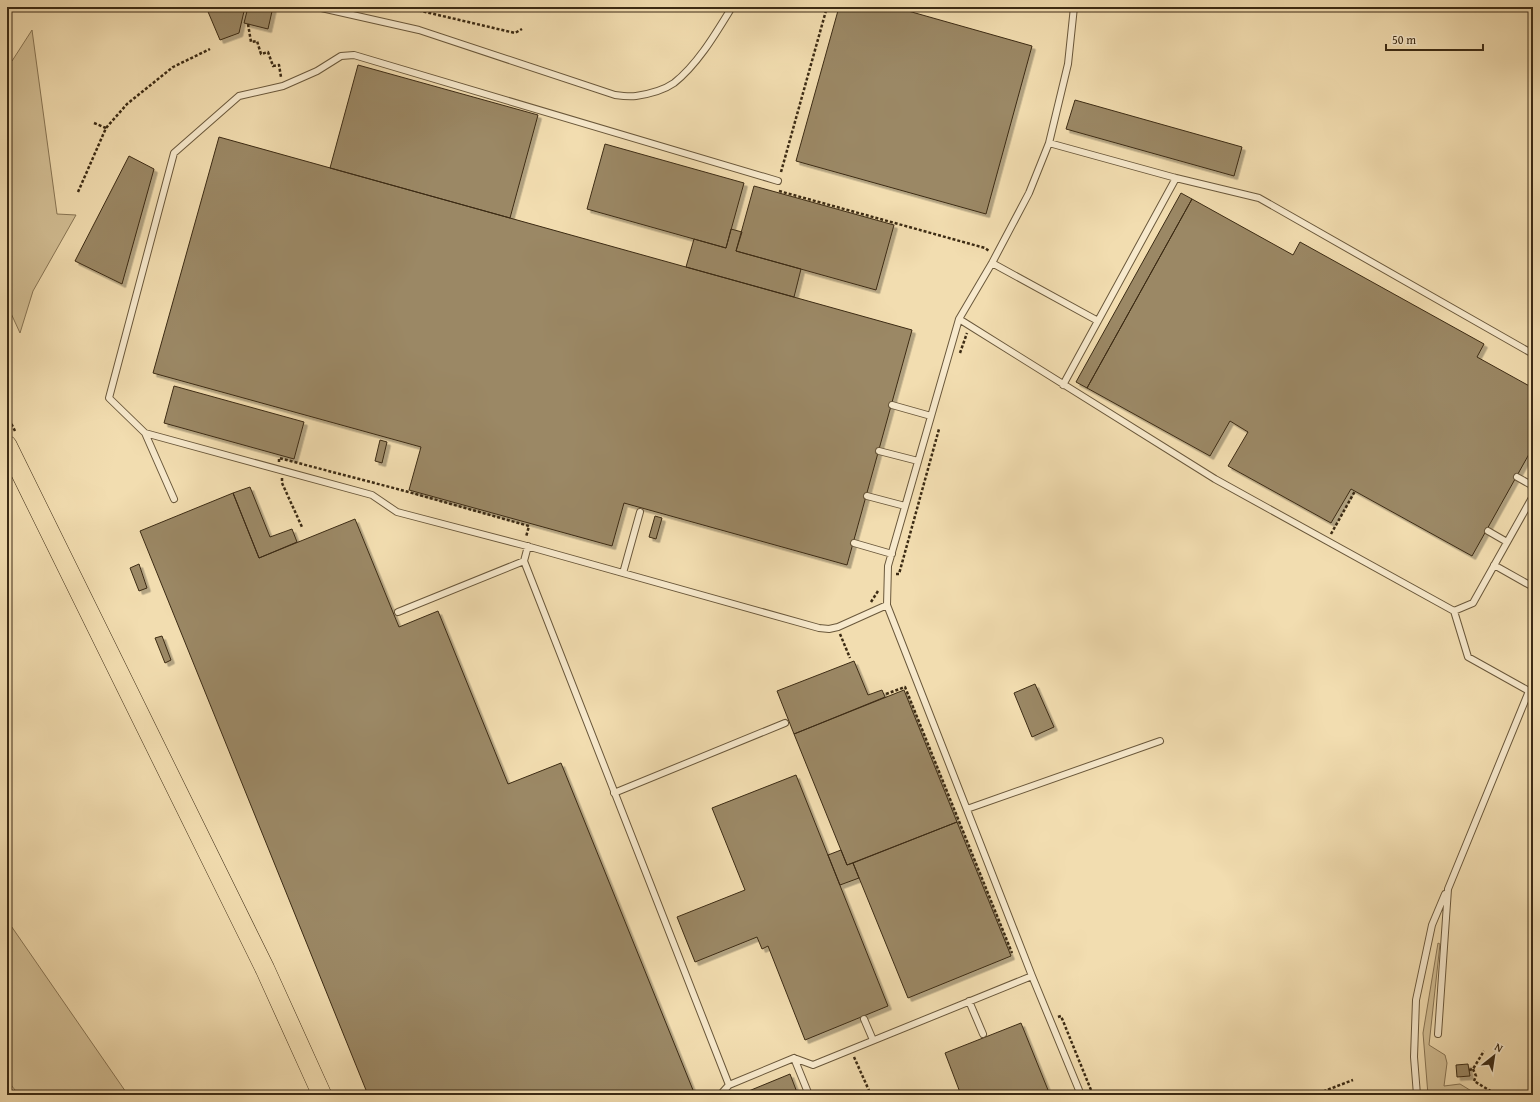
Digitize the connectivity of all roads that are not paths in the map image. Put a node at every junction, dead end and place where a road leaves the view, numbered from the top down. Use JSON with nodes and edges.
{"nodes":[{"id":1,"x":317,"y":7,"type":"edge"},
{"id":2,"x":732,"y":7,"type":"edge"},
{"id":3,"x":1074,"y":7,"type":"edge"},
{"id":4,"x":1049,"y":143,"type":"junction"},
{"id":5,"x":1176,"y":178,"type":"junction"},
{"id":6,"x":778,"y":181,"type":"road end"},
{"id":7,"x":992,"y":263,"type":"junction"},
{"id":8,"x":959,"y":319,"type":"junction"},
{"id":9,"x":1098,"y":321,"type":"junction"},
{"id":10,"x":1533,"y":354,"type":"edge"},
{"id":11,"x":1063,"y":385,"type":"junction"},
{"id":12,"x":892,"y":405,"type":"dead end"},
{"id":13,"x":931,"y":416,"type":"junction"},
{"id":14,"x":145,"y":433,"type":"junction"},
{"id":15,"x":7,"y":445,"type":"edge"},
{"id":16,"x":879,"y":451,"type":"dead end"},
{"id":17,"x":918,"y":462,"type":"junction"},
{"id":18,"x":1517,"y":477,"type":"dead end"},
{"id":19,"x":1533,"y":486,"type":"edge"},
{"id":20,"x":867,"y":496,"type":"dead end"},
{"id":21,"x":1533,"y":496,"type":"edge"},
{"id":22,"x":174,"y":499,"type":"dead end"},
{"id":23,"x":905,"y":506,"type":"junction"},
{"id":24,"x":640,"y":512,"type":"dead end"},
{"id":25,"x":1488,"y":531,"type":"dead end"},
{"id":26,"x":1507,"y":542,"type":"junction"},
{"id":27,"x":854,"y":543,"type":"dead end"},
{"id":28,"x":528,"y":546,"type":"junction"},
{"id":29,"x":892,"y":554,"type":"junction"},
{"id":30,"x":524,"y":561,"type":"junction"},
{"id":31,"x":1494,"y":565,"type":"junction"},
{"id":32,"x":623,"y":573,"type":"junction"},
{"id":33,"x":1533,"y":587,"type":"edge"},
{"id":34,"x":887,"y":605,"type":"junction"},
{"id":35,"x":1454,"y":611,"type":"junction"},
{"id":36,"x":398,"y":612,"type":"dead end"},
{"id":37,"x":1531,"y":692,"type":"edge"},
{"id":38,"x":785,"y":723,"type":"dead end"},
{"id":39,"x":1160,"y":741,"type":"dead end"},
{"id":40,"x":614,"y":793,"type":"junction"},
{"id":41,"x":967,"y":809,"type":"junction"},
{"id":42,"x":1448,"y":889,"type":"junction"},
{"id":43,"x":1032,"y":976,"type":"junction"},
{"id":44,"x":969,"y":1001,"type":"junction"},
{"id":45,"x":864,"y":1019,"type":"dead end"},
{"id":46,"x":982,"y":1034,"type":"dead end"},
{"id":47,"x":1438,"y":1034,"type":"dead end"},
{"id":48,"x":873,"y":1040,"type":"junction"},
{"id":49,"x":794,"y":1058,"type":"junction"},
{"id":50,"x":729,"y":1085,"type":"junction"},
{"id":51,"x":322,"y":1095,"type":"edge"},
{"id":52,"x":720,"y":1095,"type":"edge"},
{"id":53,"x":809,"y":1095,"type":"edge"},
{"id":54,"x":1081,"y":1095,"type":"edge"},
{"id":55,"x":1418,"y":1095,"type":"edge"}],
"edges":[{"from":1,"to":2,"type":"lane"},
{"from":3,"to":4,"type":"lane"},
{"from":4,"to":5,"type":"lane"},
{"from":4,"to":7,"type":"lane"},
{"from":5,"to":9,"type":"lane"},
{"from":5,"to":10,"type":"lane"},
{"from":6,"to":14,"type":"lane"},
{"from":7,"to":8,"type":"lane"},
{"from":7,"to":9,"type":"lane"},
{"from":8,"to":11,"type":"lane"},
{"from":8,"to":13,"type":"lane"},
{"from":9,"to":11,"type":"lane"},
{"from":11,"to":35,"type":"lane"},
{"from":12,"to":13,"type":"lane"},
{"from":13,"to":17,"type":"lane"},
{"from":14,"to":22,"type":"lane"},
{"from":14,"to":28,"type":"lane"},
{"from":15,"to":51,"type":"main road"},
{"from":16,"to":17,"type":"lane"},
{"from":17,"to":23,"type":"lane"},
{"from":18,"to":19,"type":"lane"},
{"from":20,"to":23,"type":"lane"},
{"from":21,"to":26,"type":"lane"},
{"from":23,"to":29,"type":"lane"},
{"from":24,"to":32,"type":"lane"},
{"from":25,"to":26,"type":"lane"},
{"from":26,"to":31,"type":"lane"},
{"from":27,"to":29,"type":"lane"},
{"from":28,"to":30,"type":"lane"},
{"from":28,"to":32,"type":"lane"},
{"from":29,"to":34,"type":"lane"},
{"from":30,"to":36,"type":"lane"},
{"from":30,"to":40,"type":"lane"},
{"from":31,"to":33,"type":"lane"},
{"from":31,"to":35,"type":"lane"},
{"from":32,"to":34,"type":"lane"},
{"from":34,"to":41,"type":"lane"},
{"from":35,"to":37,"type":"lane"},
{"from":37,"to":42,"type":"lane"},
{"from":38,"to":40,"type":"lane"},
{"from":39,"to":41,"type":"lane"},
{"from":40,"to":50,"type":"lane"},
{"from":41,"to":43,"type":"lane"},
{"from":42,"to":47,"type":"lane"},
{"from":42,"to":55,"type":"lane"},
{"from":43,"to":44,"type":"lane"},
{"from":43,"to":54,"type":"lane"},
{"from":44,"to":46,"type":"lane"},
{"from":44,"to":48,"type":"lane"},
{"from":45,"to":48,"type":"lane"},
{"from":48,"to":49,"type":"lane"},
{"from":49,"to":50,"type":"lane"},
{"from":49,"to":53,"type":"lane"},
{"from":50,"to":52,"type":"lane"}]}
